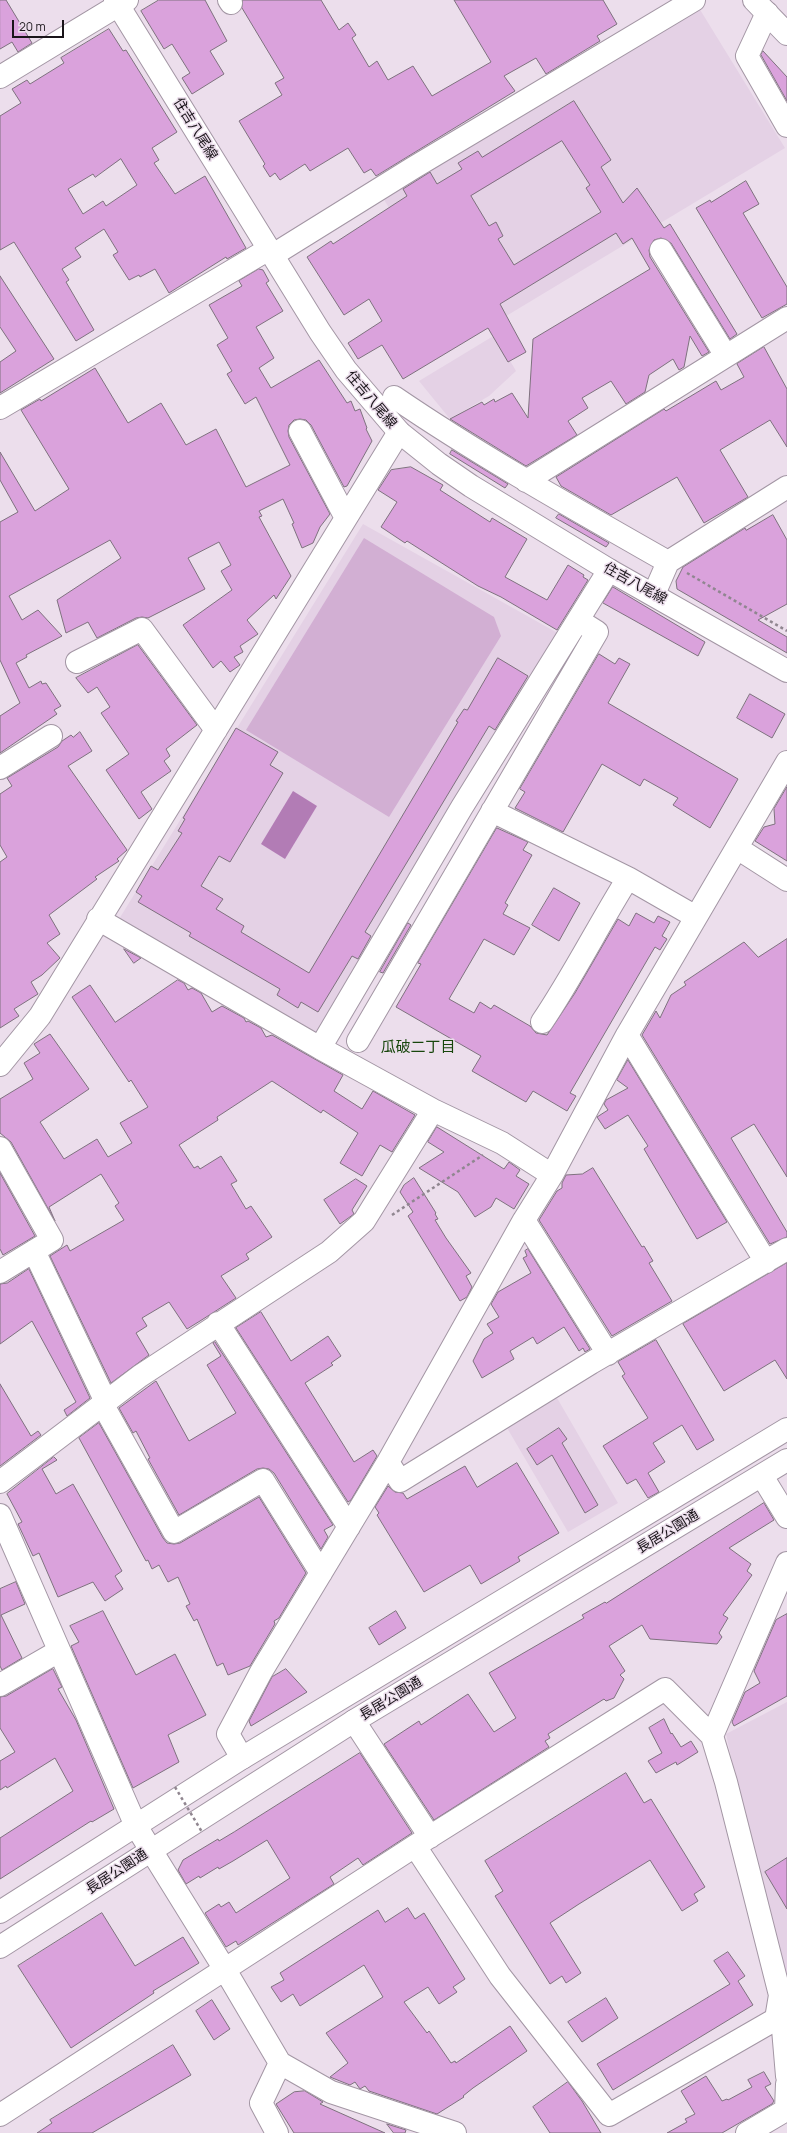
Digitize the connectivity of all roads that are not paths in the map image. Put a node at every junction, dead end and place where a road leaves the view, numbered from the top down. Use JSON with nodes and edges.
{"nodes":[{"id":1,"x":694,"y":0,"type":"edge"},
{"id":2,"x":120,"y":2,"type":"edge"},
{"id":3,"x":769,"y":8,"type":"edge"},
{"id":4,"x":787,"y":34,"type":"edge"},
{"id":5,"x":0,"y":77,"type":"edge"},
{"id":6,"x":787,"y":126,"type":"edge"},
{"id":7,"x":271,"y":252,"type":"junction"},
{"id":8,"x":663,"y":264,"type":"dead end"},
{"id":9,"x":787,"y":318,"type":"edge"},
{"id":10,"x":726,"y":356,"type":"junction"},
{"id":11,"x":394,"y":397,"type":"dead end"},
{"id":12,"x":0,"y":408,"type":"edge"},
{"id":13,"x":300,"y":431,"type":"dead end"},
{"id":14,"x":399,"y":432,"type":"junction"},
{"id":15,"x":526,"y":481,"type":"junction"},
{"id":16,"x":787,"y":487,"type":"edge"},
{"id":17,"x":346,"y":518,"type":"junction"},
{"id":18,"x":668,"y":562,"type":"junction"},
{"id":19,"x":609,"y":570,"type":"junction"},
{"id":20,"x":654,"y":594,"type":"junction"},
{"id":21,"x":578,"y":620,"type":"junction"},
{"id":22,"x":77,"y":662,"type":"dead end"},
{"id":23,"x":787,"y":671,"type":"edge"},
{"id":24,"x":216,"y":730,"type":"junction"},
{"id":25,"x":51,"y":736,"type":"dead end"},
{"id":26,"x":787,"y":762,"type":"edge"},
{"id":27,"x":0,"y":768,"type":"edge"},
{"id":28,"x":492,"y":811,"type":"junction"},
{"id":29,"x":737,"y":848,"type":"junction"},
{"id":30,"x":628,"y":878,"type":"junction"},
{"id":31,"x":787,"y":880,"type":"edge"},
{"id":32,"x":696,"y":917,"type":"junction"},
{"id":33,"x":98,"y":919,"type":"junction"},
{"id":34,"x":542,"y":1022,"type":"dead end"},
{"id":35,"x":627,"y":1035,"type":"junction"},
{"id":36,"x":358,"y":1041,"type":"dead end"},
{"id":37,"x":320,"y":1048,"type":"junction"},
{"id":38,"x":0,"y":1065,"type":"edge"},
{"id":39,"x":433,"y":1110,"type":"junction"},
{"id":40,"x":0,"y":1148,"type":"edge"},
{"id":41,"x":552,"y":1175,"type":"junction"},
{"id":42,"x":524,"y":1220,"type":"junction"},
{"id":43,"x":787,"y":1249,"type":"edge"},
{"id":44,"x":34,"y":1251,"type":"junction"},
{"id":45,"x":766,"y":1262,"type":"junction"},
{"id":46,"x":0,"y":1272,"type":"edge"},
{"id":47,"x":218,"y":1323,"type":"junction"},
{"id":48,"x":608,"y":1354,"type":"junction"},
{"id":49,"x":104,"y":1404,"type":"junction"},
{"id":50,"x":787,"y":1429,"type":"edge"},
{"id":51,"x":787,"y":1460,"type":"edge"},
{"id":52,"x":388,"y":1462,"type":"junction"},
{"id":53,"x":762,"y":1476,"type":"junction"},
{"id":54,"x":0,"y":1482,"type":"edge"},
{"id":55,"x":0,"y":1515,"type":"edge"},
{"id":56,"x":787,"y":1518,"type":"edge"},
{"id":57,"x":349,"y":1527,"type":"junction"},
{"id":58,"x":787,"y":1563,"type":"edge"},
{"id":59,"x":321,"y":1573,"type":"junction"},
{"id":60,"x":59,"y":1650,"type":"junction"},
{"id":61,"x":1,"y":1682,"type":"edge"},
{"id":62,"x":354,"y":1721,"type":"junction"},
{"id":63,"x":712,"y":1736,"type":"junction"},
{"id":64,"x":242,"y":1758,"type":"junction"},
{"id":65,"x":136,"y":1826,"type":"junction"},
{"id":66,"x":422,"y":1842,"type":"junction"},
{"id":67,"x":150,"y":1851,"type":"junction"},
{"id":68,"x":0,"y":1912,"type":"edge"},
{"id":69,"x":0,"y":1947,"type":"edge"},
{"id":70,"x":224,"y":1968,"type":"junction"},
{"id":71,"x":783,"y":1994,"type":"edge"},
{"id":72,"x":776,"y":2019,"type":"junction"},
{"id":73,"x":280,"y":2063,"type":"junction"},
{"id":74,"x":787,"y":2076,"type":"edge"},
{"id":75,"x":787,"y":2084,"type":"edge"},
{"id":76,"x":0,"y":2115,"type":"edge"},
{"id":77,"x":278,"y":2133,"type":"edge"},
{"id":78,"x":454,"y":2133,"type":"edge"},
{"id":79,"x":747,"y":2133,"type":"edge"}],
"edges":[{"from":1,"to":7,"type":"main road"},
{"from":2,"to":5,"type":"main road"},
{"from":2,"to":7,"type":"main road","name":"住吉八尾線"},
{"from":3,"to":4,"type":"main road"},
{"from":3,"to":6,"type":"main road"},
{"from":7,"to":12,"type":"main road"},
{"from":7,"to":14,"type":"main road","name":"住吉八尾線"},
{"from":8,"to":10,"type":"main road"},
{"from":9,"to":10,"type":"main road"},
{"from":10,"to":15,"type":"main road"},
{"from":11,"to":15,"type":"main road"},
{"from":13,"to":17,"type":"main road"},
{"from":14,"to":17,"type":"main road"},
{"from":14,"to":19,"type":"main road","name":"住吉八尾線"},
{"from":15,"to":18,"type":"main road"},
{"from":16,"to":18,"type":"main road"},
{"from":17,"to":24,"type":"main road"},
{"from":18,"to":20,"type":"main road"},
{"from":19,"to":20,"type":"main road","name":"住吉八尾線"},
{"from":19,"to":21,"type":"main road"},
{"from":20,"to":23,"type":"main road","name":"住吉八尾線"},
{"from":21,"to":28,"type":"main road"},
{"from":21,"to":37,"type":"main road"},
{"from":22,"to":24,"type":"main road"},
{"from":24,"to":33,"type":"main road"},
{"from":25,"to":27,"type":"main road"},
{"from":26,"to":29,"type":"main road"},
{"from":28,"to":30,"type":"main road"},
{"from":28,"to":36,"type":"main road"},
{"from":29,"to":31,"type":"main road"},
{"from":29,"to":32,"type":"main road"},
{"from":30,"to":32,"type":"main road"},
{"from":30,"to":34,"type":"main road"},
{"from":32,"to":35,"type":"main road"},
{"from":33,"to":37,"type":"main road"},
{"from":33,"to":38,"type":"main road"},
{"from":35,"to":41,"type":"main road"},
{"from":35,"to":45,"type":"main road"},
{"from":37,"to":39,"type":"main road"},
{"from":39,"to":41,"type":"main road"},
{"from":39,"to":47,"type":"main road"},
{"from":40,"to":44,"type":"main road"},
{"from":41,"to":42,"type":"main road"},
{"from":42,"to":48,"type":"main road"},
{"from":42,"to":52,"type":"main road"},
{"from":43,"to":45,"type":"main road"},
{"from":44,"to":46,"type":"main road"},
{"from":44,"to":49,"type":"main road"},
{"from":45,"to":48,"type":"main road"},
{"from":47,"to":49,"type":"main road"},
{"from":47,"to":57,"type":"main road"},
{"from":48,"to":52,"type":"main road"},
{"from":49,"to":54,"type":"main road"},
{"from":49,"to":59,"type":"main road"},
{"from":50,"to":64,"type":"main road","name":"長居公園通"},
{"from":51,"to":53,"type":"main road","name":"長居公園通"},
{"from":52,"to":57,"type":"main road"},
{"from":53,"to":56,"type":"main road"},
{"from":53,"to":62,"type":"main road","name":"長居公園通"},
{"from":55,"to":60,"type":"main road"},
{"from":57,"to":59,"type":"main road"},
{"from":58,"to":63,"type":"main road"},
{"from":59,"to":64,"type":"main road"},
{"from":60,"to":61,"type":"main road"},
{"from":60,"to":65,"type":"main road"},
{"from":62,"to":66,"type":"main road"},
{"from":62,"to":67,"type":"main road","name":"長居公園通"},
{"from":63,"to":66,"type":"main road"},
{"from":63,"to":71,"type":"main road"},
{"from":64,"to":65,"type":"main road","name":"長居公園通"},
{"from":65,"to":67,"type":"main road"},
{"from":65,"to":68,"type":"main road","name":"長居公園通"},
{"from":66,"to":70,"type":"main road"},
{"from":66,"to":72,"type":"main road"},
{"from":67,"to":69,"type":"main road","name":"長居公園通"},
{"from":67,"to":70,"type":"main road"},
{"from":70,"to":73,"type":"main road"},
{"from":70,"to":76,"type":"main road"},
{"from":71,"to":72,"type":"main road"},
{"from":72,"to":74,"type":"main road"},
{"from":73,"to":77,"type":"main road"},
{"from":73,"to":78,"type":"main road"},
{"from":75,"to":79,"type":"main road"}]}
